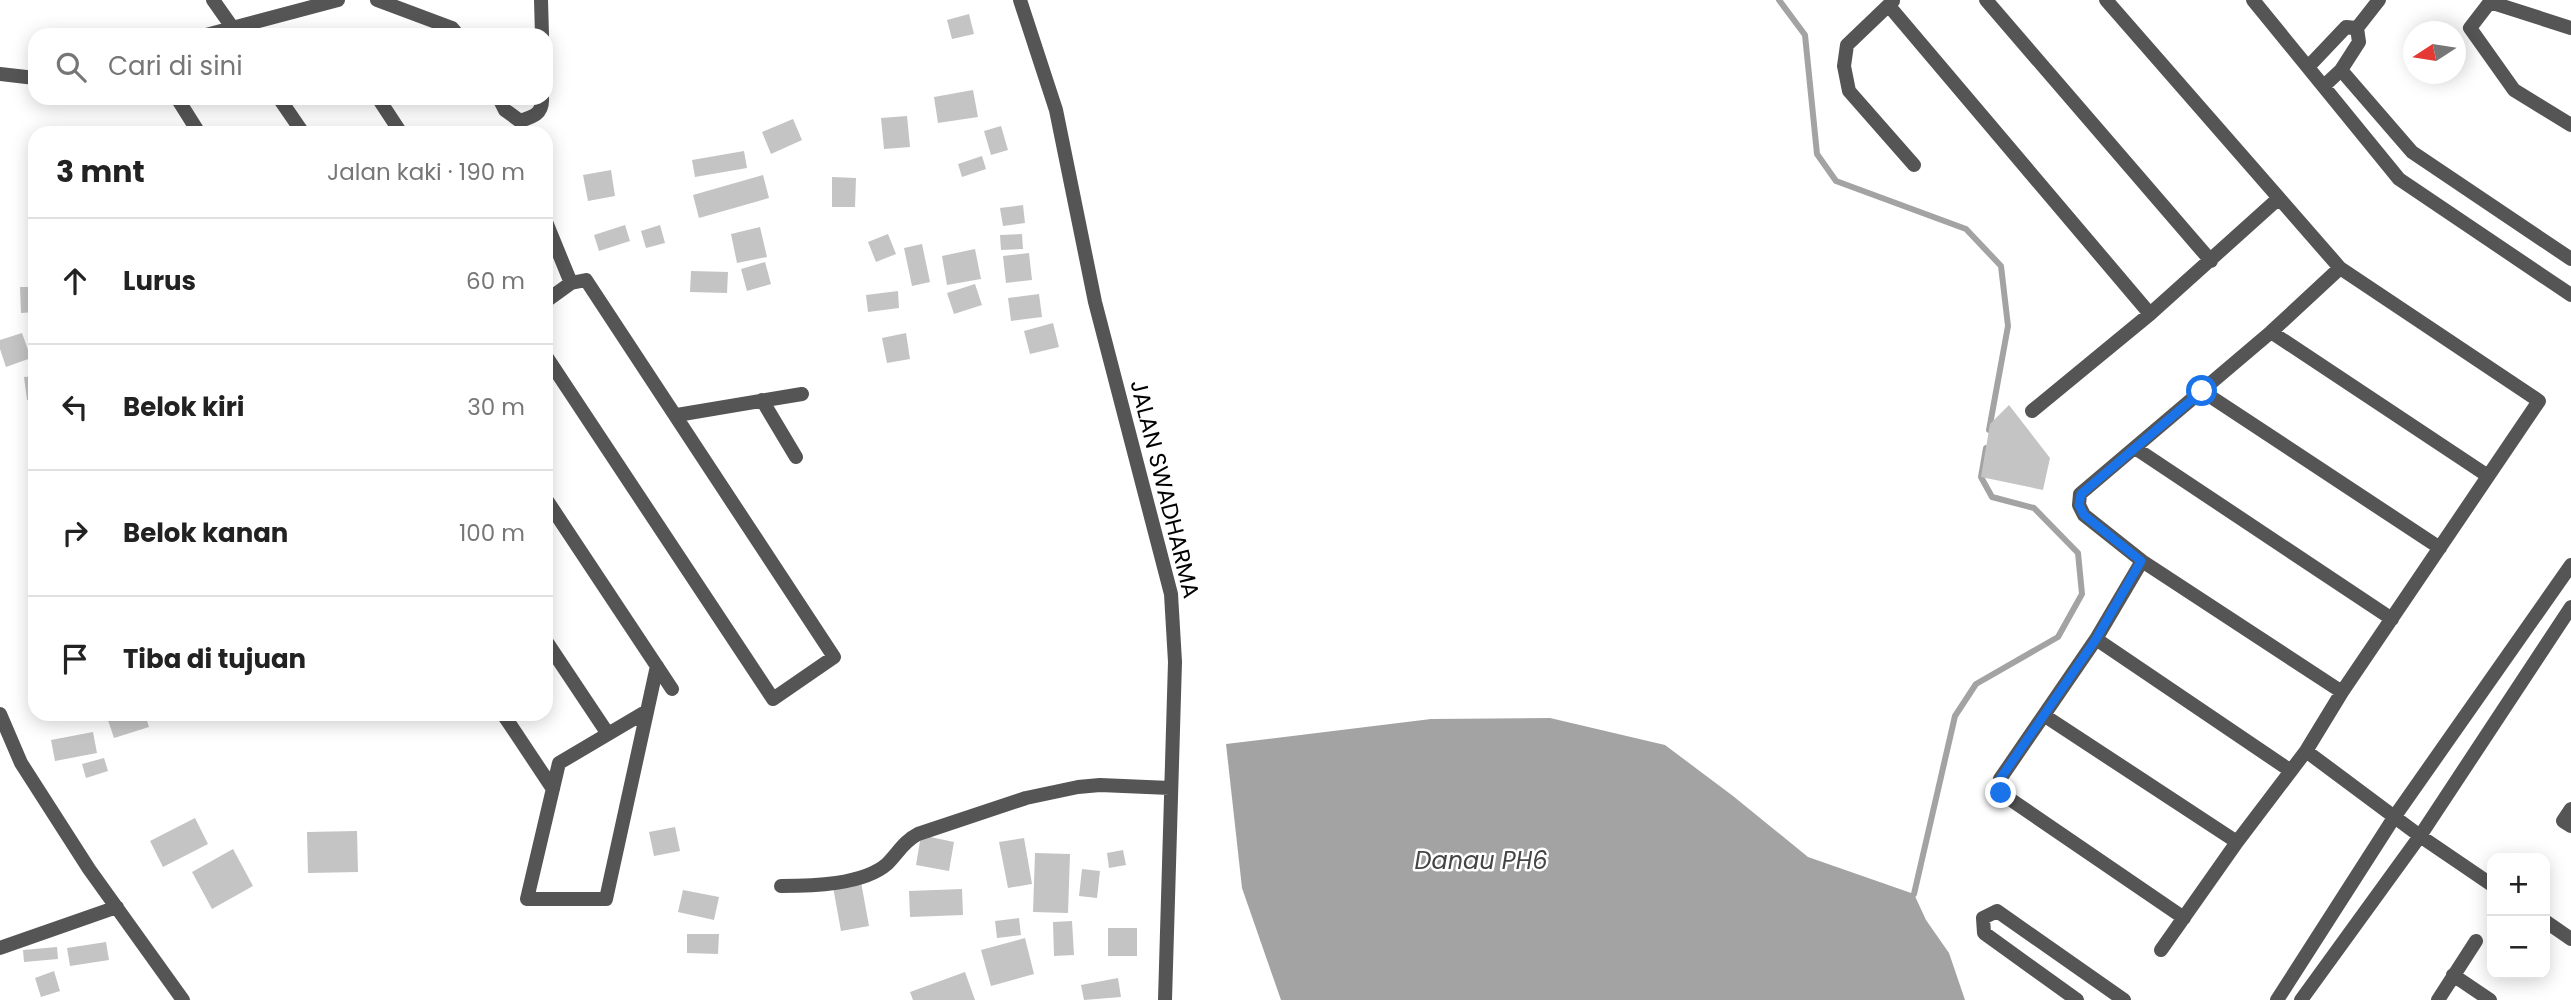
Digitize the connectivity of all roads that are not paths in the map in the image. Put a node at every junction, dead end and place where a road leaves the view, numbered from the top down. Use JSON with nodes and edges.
{"nodes":[{"id":1,"x":213,"y":0,"type":"edge"},
{"id":2,"x":338,"y":0,"type":"edge"},
{"id":3,"x":377,"y":0,"type":"edge"},
{"id":4,"x":541,"y":0,"type":"edge"},
{"id":5,"x":1020,"y":0,"type":"edge"},
{"id":6,"x":1986,"y":0,"type":"edge"},
{"id":7,"x":2106,"y":0,"type":"edge"},
{"id":8,"x":2253,"y":0,"type":"edge"},
{"id":9,"x":2379,"y":0,"type":"edge"},
{"id":10,"x":1892,"y":3,"type":"edge"},
{"id":11,"x":310,"y":4,"type":"edge"},
{"id":12,"x":233,"y":28,"type":"edge"},
{"id":13,"x":247,"y":28,"type":"edge"},
{"id":14,"x":452,"y":28,"type":"edge"},
{"id":15,"x":542,"y":28,"type":"edge"},
{"id":16,"x":2357,"y":28,"type":"junction"},
{"id":17,"x":2571,"y":29,"type":"edge"},
{"id":18,"x":2309,"y":66,"type":"junction"},
{"id":19,"x":2341,"y":70,"type":"junction"},
{"id":20,"x":0,"y":74,"type":"edge"},
{"id":21,"x":28,"y":77,"type":"edge"},
{"id":22,"x":2325,"y":85,"type":"junction"},
{"id":23,"x":181,"y":105,"type":"edge"},
{"id":24,"x":284,"y":105,"type":"edge"},
{"id":25,"x":383,"y":105,"type":"edge"},
{"id":26,"x":502,"y":105,"type":"edge"},
{"id":27,"x":542,"y":105,"type":"edge"},
{"id":28,"x":2571,"y":125,"type":"edge"},
{"id":29,"x":192,"y":126,"type":"edge"},
{"id":30,"x":298,"y":126,"type":"edge"},
{"id":31,"x":396,"y":126,"type":"edge"},
{"id":32,"x":1914,"y":165,"type":"dead end"},
{"id":33,"x":2279,"y":198,"type":"junction"},
{"id":34,"x":553,"y":239,"type":"edge"},
{"id":35,"x":2571,"y":260,"type":"edge"},
{"id":36,"x":2211,"y":261,"type":"junction"},
{"id":37,"x":2340,"y":268,"type":"junction"},
{"id":38,"x":571,"y":283,"type":"junction"},
{"id":39,"x":2571,"y":295,"type":"edge"},
{"id":40,"x":553,"y":296,"type":"edge"},
{"id":41,"x":2150,"y":314,"type":"junction"},
{"id":42,"x":2271,"y":332,"type":"junction"},
{"id":43,"x":553,"y":367,"type":"edge"},
{"id":44,"x":2202,"y":391,"type":"junction"},
{"id":45,"x":802,"y":394,"type":"dead end"},
{"id":46,"x":762,"y":400,"type":"junction"},
{"id":47,"x":2032,"y":411,"type":"dead end"},
{"id":48,"x":677,"y":415,"type":"junction"},
{"id":49,"x":2135,"y":448,"type":"junction"},
{"id":50,"x":796,"y":457,"type":"dead end"},
{"id":51,"x":2488,"y":476,"type":"junction"},
{"id":52,"x":553,"y":510,"type":"edge"},
{"id":53,"x":2440,"y":548,"type":"junction"},
{"id":54,"x":2141,"y":561,"type":"junction"},
{"id":55,"x":2571,"y":565,"type":"edge"},
{"id":56,"x":2571,"y":607,"type":"edge"},
{"id":57,"x":2392,"y":619,"type":"junction"},
{"id":58,"x":2096,"y":639,"type":"junction"},
{"id":59,"x":553,"y":652,"type":"edge"},
{"id":60,"x":657,"y":666,"type":"junction"},
{"id":61,"x":671,"y":689,"type":"dead end"},
{"id":62,"x":2343,"y":692,"type":"junction"},
{"id":63,"x":647,"y":711,"type":"junction"},
{"id":64,"x":0,"y":714,"type":"edge"},
{"id":65,"x":2045,"y":716,"type":"junction"},
{"id":66,"x":508,"y":721,"type":"edge"},
{"id":67,"x":608,"y":734,"type":"junction"},
{"id":68,"x":2306,"y":751,"type":"junction"},
{"id":69,"x":2291,"y":771,"type":"junction"},
{"id":70,"x":1170,"y":788,"type":"junction"},
{"id":71,"x":553,"y":789,"type":"junction"},
{"id":72,"x":2571,"y":809,"type":"edge"},
{"id":73,"x":2395,"y":816,"type":"junction"},
{"id":74,"x":2571,"y":826,"type":"edge"},
{"id":75,"x":2420,"y":836,"type":"junction"},
{"id":76,"x":2237,"y":842,"type":"junction"},
{"id":77,"x":2487,"y":882,"type":"edge"},
{"id":78,"x":781,"y":886,"type":"dead end"},
{"id":79,"x":117,"y":907,"type":"junction"},
{"id":80,"x":2184,"y":918,"type":"junction"},
{"id":81,"x":2550,"y":924,"type":"edge"},
{"id":82,"x":2571,"y":939,"type":"edge"},
{"id":83,"x":2476,"y":942,"type":"dead end"},
{"id":84,"x":0,"y":948,"type":"edge"},
{"id":85,"x":2161,"y":950,"type":"dead end"},
{"id":86,"x":2453,"y":975,"type":"junction"},
{"id":87,"x":183,"y":1000,"type":"edge"},
{"id":88,"x":1165,"y":1000,"type":"edge"},
{"id":89,"x":2077,"y":1000,"type":"edge"},
{"id":90,"x":2124,"y":1000,"type":"edge"},
{"id":91,"x":2277,"y":1000,"type":"edge"},
{"id":92,"x":2301,"y":1000,"type":"edge"},
{"id":93,"x":2438,"y":1000,"type":"edge"},
{"id":94,"x":2490,"y":1000,"type":"edge"}],
"edges":[{"from":1,"to":12,"type":"street"},
{"from":2,"to":11,"type":"street"},
{"from":3,"to":14,"type":"street"},
{"from":4,"to":15,"type":"street"},
{"from":5,"to":70,"type":"street","name":"JALAN SWADHARMA"},
{"from":6,"to":36,"type":"street"},
{"from":7,"to":33,"type":"street"},
{"from":8,"to":18,"type":"street"},
{"from":9,"to":16,"type":"street"},
{"from":10,"to":32,"type":"street"},
{"from":10,"to":41,"type":"street"},
{"from":11,"to":13,"type":"street"},
{"from":16,"to":18,"type":"street"},
{"from":16,"to":19,"type":"street"},
{"from":17,"to":28,"type":"street"},
{"from":18,"to":22,"type":"street"},
{"from":19,"to":22,"type":"street"},
{"from":19,"to":35,"type":"street"},
{"from":20,"to":21,"type":"street"},
{"from":22,"to":39,"type":"street"},
{"from":23,"to":29,"type":"street"},
{"from":24,"to":30,"type":"street"},
{"from":25,"to":31,"type":"street"},
{"from":26,"to":27,"type":"street"},
{"from":33,"to":36,"type":"street"},
{"from":33,"to":37,"type":"street"},
{"from":34,"to":38,"type":"street"},
{"from":36,"to":41,"type":"street"},
{"from":37,"to":42,"type":"street"},
{"from":37,"to":51,"type":"street"},
{"from":38,"to":40,"type":"street"},
{"from":38,"to":48,"type":"street"},
{"from":41,"to":47,"type":"street"},
{"from":42,"to":44,"type":"street"},
{"from":42,"to":51,"type":"street"},
{"from":43,"to":48,"type":"street"},
{"from":44,"to":49,"type":"street"},
{"from":44,"to":53,"type":"street"},
{"from":45,"to":46,"type":"street"},
{"from":46,"to":48,"type":"street"},
{"from":46,"to":50,"type":"street"},
{"from":49,"to":54,"type":"street"},
{"from":49,"to":57,"type":"street"},
{"from":51,"to":53,"type":"street"},
{"from":52,"to":60,"type":"street"},
{"from":53,"to":57,"type":"street"},
{"from":54,"to":58,"type":"street"},
{"from":54,"to":62,"type":"street"},
{"from":55,"to":73,"type":"street"},
{"from":56,"to":75,"type":"street"},
{"from":57,"to":62,"type":"street"},
{"from":58,"to":65,"type":"street"},
{"from":58,"to":69,"type":"street"},
{"from":59,"to":67,"type":"street"},
{"from":60,"to":61,"type":"street"},
{"from":60,"to":63,"type":"street"},
{"from":62,"to":68,"type":"street"},
{"from":63,"to":67,"type":"street"},
{"from":63,"to":71,"type":"street"},
{"from":64,"to":79,"type":"street"},
{"from":65,"to":76,"type":"street"},
{"from":65,"to":80,"type":"street"},
{"from":66,"to":71,"type":"street"},
{"from":67,"to":71,"type":"street"},
{"from":68,"to":69,"type":"street"},
{"from":68,"to":73,"type":"street"},
{"from":69,"to":76,"type":"street"},
{"from":70,"to":78,"type":"street"},
{"from":70,"to":88,"type":"street","name":"JALAN SWADHARMA"},
{"from":72,"to":74,"type":"street"},
{"from":73,"to":75,"type":"street"},
{"from":73,"to":91,"type":"street"},
{"from":75,"to":77,"type":"street"},
{"from":75,"to":92,"type":"street"},
{"from":76,"to":80,"type":"street"},
{"from":79,"to":84,"type":"street"},
{"from":79,"to":87,"type":"street"},
{"from":80,"to":85,"type":"street"},
{"from":81,"to":82,"type":"street"},
{"from":83,"to":86,"type":"street"},
{"from":86,"to":93,"type":"street"},
{"from":86,"to":94,"type":"street"},
{"from":89,"to":90,"type":"street"}]}
